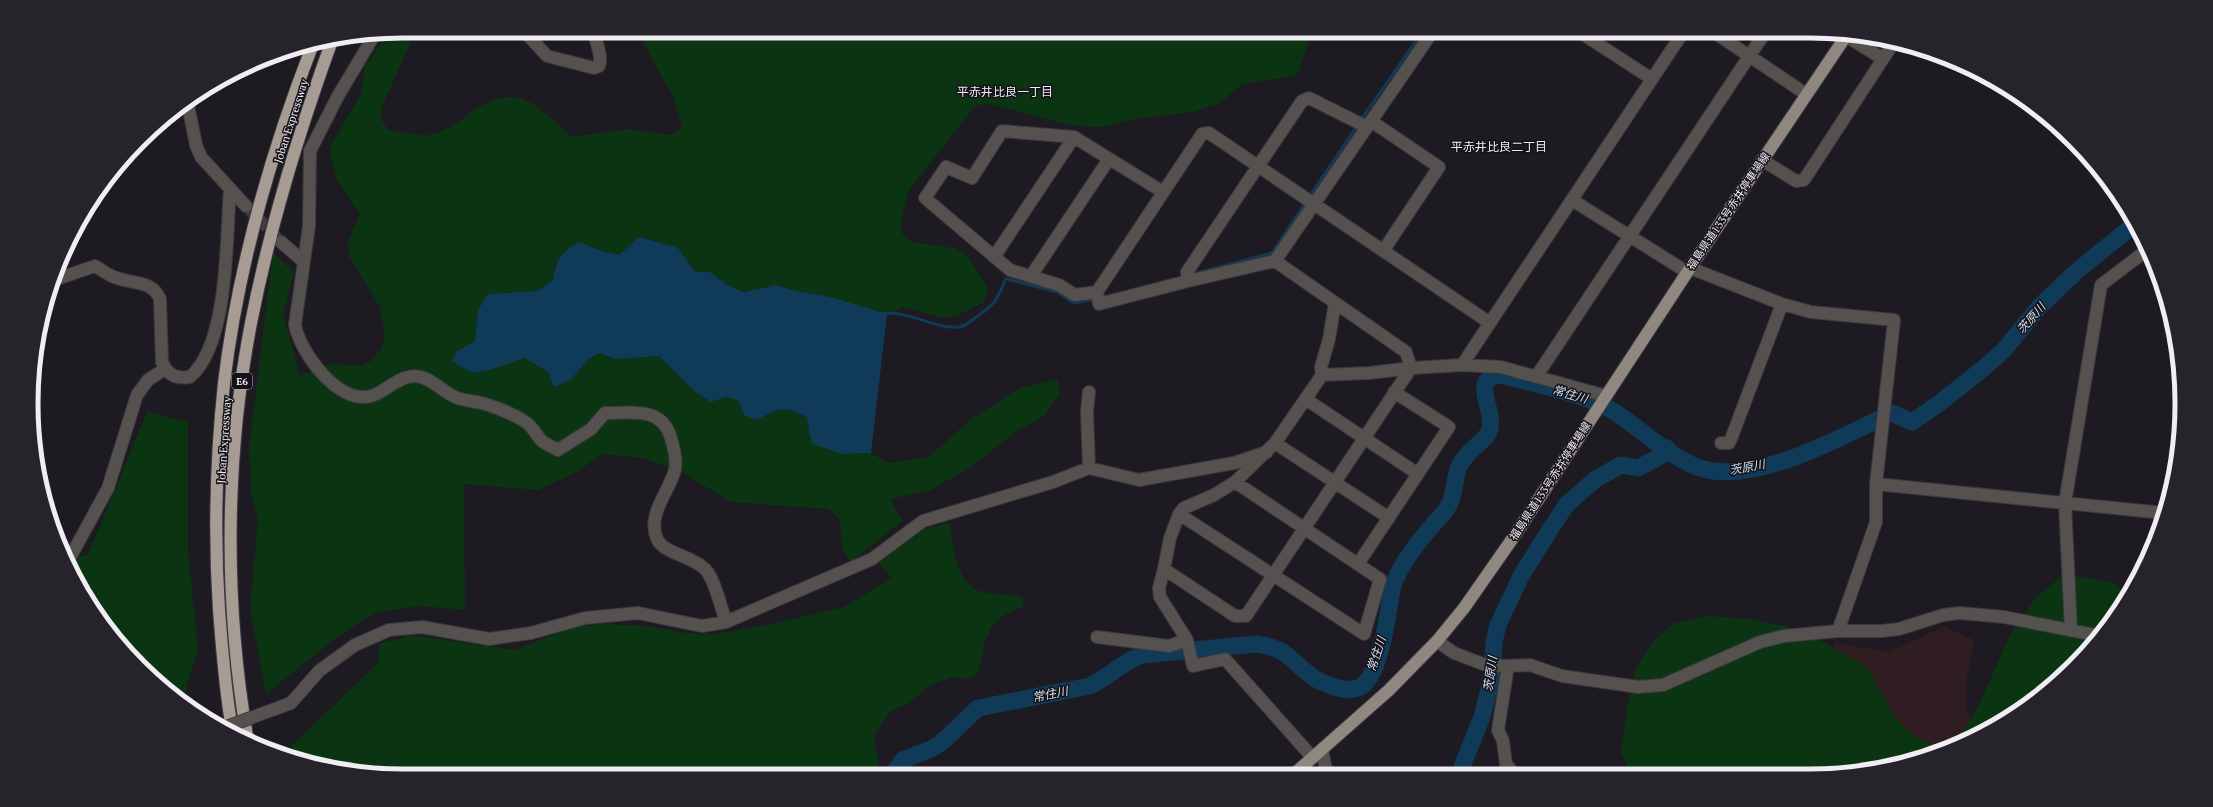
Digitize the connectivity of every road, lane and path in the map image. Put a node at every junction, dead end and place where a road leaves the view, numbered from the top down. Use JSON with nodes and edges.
{"nodes":[{"id":1,"x":530,"y":38,"type":"edge"},
{"id":2,"x":595,"y":38,"type":"edge"},
{"id":3,"x":1428,"y":38,"type":"edge"},
{"id":4,"x":1589,"y":38,"type":"edge"},
{"id":5,"x":1679,"y":38,"type":"edge"},
{"id":6,"x":1722,"y":38,"type":"edge"},
{"id":7,"x":1761,"y":38,"type":"edge"},
{"id":8,"x":372,"y":40,"type":"edge"},
{"id":9,"x":1843,"y":40,"type":"edge"},
{"id":10,"x":1854,"y":41,"type":"edge"},
{"id":11,"x":331,"y":45,"type":"edge"},
{"id":12,"x":1891,"y":47,"type":"edge"},
{"id":13,"x":311,"y":50,"type":"edge"},
{"id":14,"x":1749,"y":56,"type":"junction"},
{"id":15,"x":1883,"y":59,"type":"junction"},
{"id":16,"x":1652,"y":79,"type":"junction"},
{"id":17,"x":1806,"y":94,"type":"junction"},
{"id":18,"x":189,"y":108,"type":"edge"},
{"id":19,"x":1364,"y":123,"type":"junction"},
{"id":20,"x":1074,"y":137,"type":"junction"},
{"id":21,"x":1109,"y":159,"type":"junction"},
{"id":22,"x":1762,"y":160,"type":"junction"},
{"id":23,"x":1258,"y":166,"type":"junction"},
{"id":24,"x":230,"y":189,"type":"junction"},
{"id":25,"x":1163,"y":192,"type":"junction"},
{"id":26,"x":1572,"y":200,"type":"junction"},
{"id":27,"x":1309,"y":202,"type":"junction"},
{"id":28,"x":246,"y":206,"type":"tunnel mouth"},
{"id":29,"x":1630,"y":236,"type":"junction"},
{"id":30,"x":281,"y":242,"type":"tunnel mouth"},
{"id":31,"x":1383,"y":251,"type":"junction"},
{"id":32,"x":2142,"y":254,"type":"edge"},
{"id":33,"x":994,"y":257,"type":"junction"},
{"id":34,"x":1275,"y":261,"type":"junction"},
{"id":35,"x":304,"y":262,"type":"junction"},
{"id":36,"x":1688,"y":270,"type":"junction"},
{"id":37,"x":1032,"y":276,"type":"junction"},
{"id":38,"x":1188,"y":277,"type":"junction"},
{"id":39,"x":60,"y":278,"type":"edge"},
{"id":40,"x":1098,"y":297,"type":"junction"},
{"id":41,"x":1335,"y":303,"type":"junction"},
{"id":42,"x":1782,"y":304,"type":"junction"},
{"id":43,"x":1490,"y":323,"type":"junction"},
{"id":44,"x":1462,"y":365,"type":"junction"},
{"id":45,"x":1411,"y":368,"type":"junction"},
{"id":46,"x":165,"y":369,"type":"junction"},
{"id":47,"x":1322,"y":375,"type":"junction"},
{"id":48,"x":1536,"y":377,"type":"junction"},
{"id":49,"x":1089,"y":392,"type":"dead end"},
{"id":50,"x":1394,"y":392,"type":"junction"},
{"id":51,"x":1306,"y":400,"type":"junction"},
{"id":52,"x":1602,"y":401,"type":"junction"},
{"id":53,"x":1364,"y":438,"type":"junction"},
{"id":54,"x":1721,"y":444,"type":"dead end"},
{"id":55,"x":1271,"y":448,"type":"junction"},
{"id":56,"x":1089,"y":468,"type":"junction"},
{"id":57,"x":1418,"y":474,"type":"junction"},
{"id":58,"x":1235,"y":482,"type":"junction"},
{"id":59,"x":1334,"y":482,"type":"junction"},
{"id":60,"x":1876,"y":484,"type":"junction"},
{"id":61,"x":2065,"y":503,"type":"junction"},
{"id":62,"x":2159,"y":512,"type":"edge"},
{"id":63,"x":1179,"y":514,"type":"junction"},
{"id":64,"x":1389,"y":518,"type":"junction"},
{"id":65,"x":1303,"y":528,"type":"junction"},
{"id":66,"x":72,"y":554,"type":"dead end"},
{"id":67,"x":1358,"y":564,"type":"junction"},
{"id":68,"x":1164,"y":569,"type":"junction"},
{"id":69,"x":1273,"y":574,"type":"junction"},
{"id":70,"x":726,"y":622,"type":"junction"},
{"id":71,"x":2071,"y":630,"type":"junction"},
{"id":72,"x":1838,"y":631,"type":"junction"},
{"id":73,"x":2092,"y":634,"type":"edge"},
{"id":74,"x":1097,"y":637,"type":"dead end"},
{"id":75,"x":1437,"y":642,"type":"junction"},
{"id":76,"x":1189,"y":643,"type":"junction"},
{"id":77,"x":1507,"y":666,"type":"junction"},
{"id":78,"x":231,"y":725,"type":"edge"},
{"id":79,"x":232,"y":726,"type":"edge"},
{"id":80,"x":247,"y":733,"type":"edge"},
{"id":81,"x":1317,"y":754,"type":"junction"},
{"id":82,"x":1300,"y":769,"type":"edge"},
{"id":83,"x":1324,"y":769,"type":"edge"},
{"id":84,"x":1507,"y":769,"type":"edge"}],
"edges":[{"from":1,"to":2,"type":"street"},
{"from":3,"to":19,"type":"street"},
{"from":4,"to":16,"type":"street"},
{"from":5,"to":16,"type":"street"},
{"from":6,"to":14,"type":"street"},
{"from":7,"to":14,"type":"street"},
{"from":8,"to":35,"type":"street"},
{"from":9,"to":17,"type":"main road","name":"福島県道133号赤井停車場線"},
{"from":10,"to":15,"type":"street"},
{"from":11,"to":80,"type":"highway","name":"Joban Expressway","number":"E6"},
{"from":12,"to":15,"type":"street"},
{"from":13,"to":79,"type":"highway","name":"Joban Expressway","number":"E6"},
{"from":14,"to":17,"type":"street"},
{"from":14,"to":29,"type":"street"},
{"from":15,"to":22,"type":"street"},
{"from":16,"to":26,"type":"street"},
{"from":17,"to":22,"type":"main road","name":"福島県道133号赤井停車場線"},
{"from":18,"to":24,"type":"street"},
{"from":19,"to":23,"type":"street"},
{"from":19,"to":27,"type":"street"},
{"from":19,"to":31,"type":"street"},
{"from":20,"to":21,"type":"street"},
{"from":20,"to":33,"type":"street"},
{"from":20,"to":33,"type":"street"},
{"from":21,"to":25,"type":"street"},
{"from":21,"to":37,"type":"street"},
{"from":22,"to":36,"type":"main road","name":"福島県道133号赤井停車場線"},
{"from":23,"to":25,"type":"street"},
{"from":23,"to":27,"type":"street"},
{"from":23,"to":38,"type":"street"},
{"from":24,"to":28,"type":"street"},
{"from":24,"to":46,"type":"street"},
{"from":25,"to":40,"type":"street"},
{"from":26,"to":29,"type":"street"},
{"from":26,"to":43,"type":"street"},
{"from":27,"to":31,"type":"street"},
{"from":27,"to":34,"type":"street"},
{"from":29,"to":36,"type":"street"},
{"from":29,"to":48,"type":"street"},
{"from":30,"to":35,"type":"street"},
{"from":31,"to":43,"type":"street"},
{"from":32,"to":61,"type":"street"},
{"from":33,"to":37,"type":"street"},
{"from":34,"to":38,"type":"street"},
{"from":34,"to":41,"type":"street"},
{"from":35,"to":70,"type":"street"},
{"from":36,"to":42,"type":"street"},
{"from":36,"to":52,"type":"main road","name":"福島県道133号赤井停車場線"},
{"from":37,"to":40,"type":"street"},
{"from":38,"to":40,"type":"street"},
{"from":39,"to":46,"type":"street"},
{"from":41,"to":45,"type":"street"},
{"from":41,"to":47,"type":"street"},
{"from":42,"to":54,"type":"street"},
{"from":42,"to":60,"type":"street"},
{"from":43,"to":44,"type":"street"},
{"from":44,"to":45,"type":"street"},
{"from":44,"to":48,"type":"street"},
{"from":45,"to":47,"type":"street"},
{"from":45,"to":50,"type":"street"},
{"from":46,"to":66,"type":"street"},
{"from":47,"to":51,"type":"street"},
{"from":48,"to":52,"type":"street"},
{"from":49,"to":56,"type":"street"},
{"from":50,"to":53,"type":"street"},
{"from":50,"to":57,"type":"street"},
{"from":51,"to":53,"type":"street"},
{"from":51,"to":55,"type":"street"},
{"from":52,"to":75,"type":"main road","name":"福島県道133号赤井停車場線"},
{"from":53,"to":57,"type":"street"},
{"from":53,"to":59,"type":"street"},
{"from":55,"to":56,"type":"street"},
{"from":55,"to":58,"type":"street"},
{"from":55,"to":59,"type":"street"},
{"from":56,"to":70,"type":"street"},
{"from":57,"to":64,"type":"street"},
{"from":58,"to":63,"type":"street"},
{"from":58,"to":65,"type":"street"},
{"from":59,"to":64,"type":"street"},
{"from":59,"to":65,"type":"street"},
{"from":60,"to":61,"type":"street"},
{"from":60,"to":72,"type":"street"},
{"from":61,"to":62,"type":"street"},
{"from":61,"to":71,"type":"street"},
{"from":63,"to":68,"type":"street"},
{"from":63,"to":69,"type":"street"},
{"from":64,"to":67,"type":"street"},
{"from":65,"to":67,"type":"street"},
{"from":65,"to":69,"type":"street"},
{"from":67,"to":69,"type":"street"},
{"from":68,"to":69,"type":"street"},
{"from":68,"to":76,"type":"street"},
{"from":70,"to":78,"type":"street","bridge":true},
{"from":71,"to":72,"type":"street"},
{"from":71,"to":73,"type":"street"},
{"from":72,"to":77,"type":"street"},
{"from":74,"to":76,"type":"street"},
{"from":75,"to":77,"type":"street"},
{"from":75,"to":81,"type":"main road","name":"福島県道133号赤井停車場線"},
{"from":76,"to":81,"type":"street"},
{"from":77,"to":84,"type":"street"},
{"from":81,"to":82,"type":"main road","name":"福島県道133号赤井停車場線"},
{"from":81,"to":83,"type":"street"}]}
